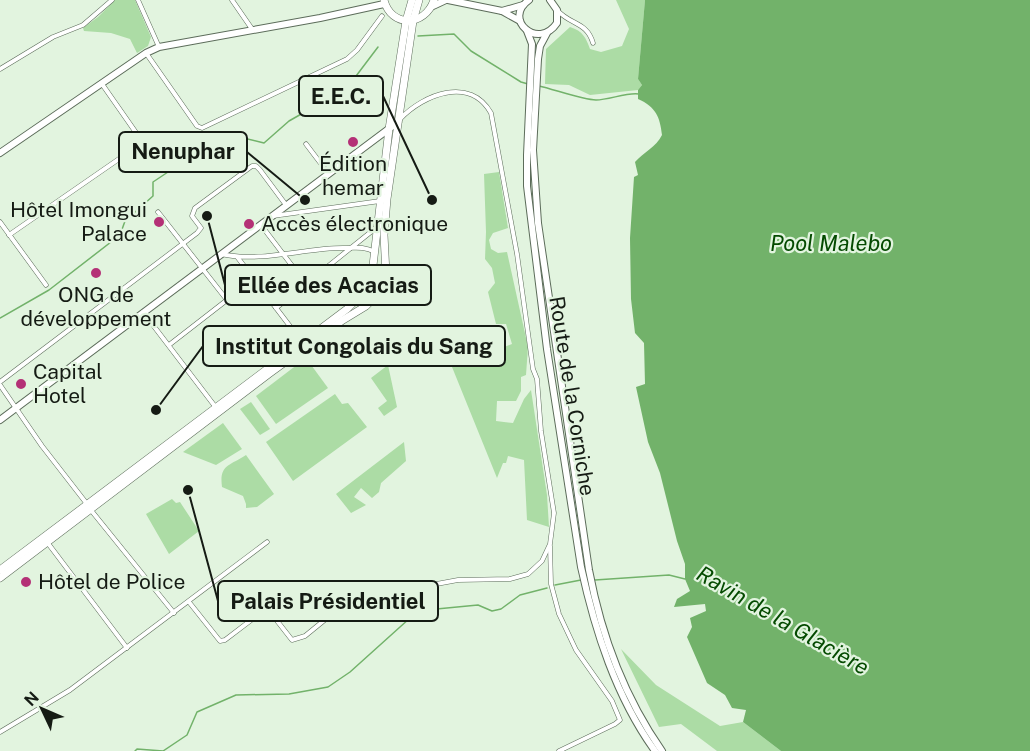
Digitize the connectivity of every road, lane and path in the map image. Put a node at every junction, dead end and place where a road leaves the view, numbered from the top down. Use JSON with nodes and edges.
{"nodes":[{"id":1,"x":112,"y":0,"type":"edge"},
{"id":2,"x":138,"y":0,"type":"edge"},
{"id":3,"x":232,"y":0,"type":"edge"},
{"id":4,"x":412,"y":0,"type":"edge"},
{"id":5,"x":419,"y":0,"type":"edge"},
{"id":6,"x":447,"y":0,"type":"edge"},
{"id":7,"x":529,"y":0,"type":"edge"},
{"id":8,"x":552,"y":1,"type":"edge"},
{"id":9,"x":384,"y":2,"type":"edge"},
{"id":10,"x":433,"y":3,"type":"edge"},
{"id":11,"x":523,"y":5,"type":"junction"},
{"id":12,"x":557,"y":10,"type":"junction"},
{"id":13,"x":502,"y":11,"type":"junction"},
{"id":14,"x":382,"y":16,"type":"dead end"},
{"id":15,"x":409,"y":21,"type":"junction"},
{"id":16,"x":520,"y":21,"type":"junction"},
{"id":17,"x":570,"y":21,"type":"junction"},
{"id":18,"x":252,"y":30,"type":"junction"},
{"id":19,"x":550,"y":30,"type":"junction"},
{"id":20,"x":527,"y":31,"type":"junction"},
{"id":21,"x":593,"y":43,"type":"dead end"},
{"id":22,"x":159,"y":47,"type":"junction"},
{"id":23,"x":146,"y":53,"type":"junction"},
{"id":24,"x":535,"y":60,"type":"junction"},
{"id":25,"x":0,"y":69,"type":"edge"},
{"id":26,"x":101,"y":83,"type":"junction"},
{"id":27,"x":398,"y":122,"type":"junction"},
{"id":28,"x":388,"y":129,"type":"junction"},
{"id":29,"x":142,"y":143,"type":"junction"},
{"id":30,"x":306,"y":144,"type":"dead end"},
{"id":31,"x":0,"y":153,"type":"edge"},
{"id":32,"x":160,"y":167,"type":"dead end"},
{"id":33,"x":328,"y":173,"type":"junction"},
{"id":34,"x":380,"y":201,"type":"junction"},
{"id":35,"x":287,"y":205,"type":"junction"},
{"id":36,"x":158,"y":212,"type":"dead end"},
{"id":37,"x":273,"y":216,"type":"junction"},
{"id":38,"x":0,"y":222,"type":"edge"},
{"id":39,"x":261,"y":225,"type":"junction"},
{"id":40,"x":377,"y":227,"type":"junction"},
{"id":41,"x":9,"y":235,"type":"junction"},
{"id":42,"x":184,"y":244,"type":"junction"},
{"id":43,"x":349,"y":248,"type":"junction"},
{"id":44,"x":375,"y":252,"type":"junction"},
{"id":45,"x":283,"y":253,"type":"junction"},
{"id":46,"x":220,"y":254,"type":"junction"},
{"id":47,"x":238,"y":258,"type":"junction"},
{"id":48,"x":202,"y":267,"type":"junction"},
{"id":49,"x":254,"y":279,"type":"junction"},
{"id":50,"x":306,"y":284,"type":"junction"},
{"id":51,"x":45,"y":285,"type":"dead end"},
{"id":52,"x":227,"y":300,"type":"junction"},
{"id":53,"x":276,"y":308,"type":"junction"},
{"id":54,"x":143,"y":312,"type":"junction"},
{"id":55,"x":302,"y":342,"type":"junction"},
{"id":56,"x":169,"y":345,"type":"junction"},
{"id":57,"x":0,"y":383,"type":"edge"},
{"id":58,"x":15,"y":408,"type":"junction"},
{"id":59,"x":218,"y":409,"type":"junction"},
{"id":60,"x":0,"y":420,"type":"edge"},
{"id":61,"x":89,"y":506,"type":"junction"},
{"id":62,"x":47,"y":542,"type":"junction"},
{"id":63,"x":267,"y":542,"type":"dead end"},
{"id":64,"x":550,"y":544,"type":"junction"},
{"id":65,"x":0,"y":570,"type":"edge"},
{"id":66,"x":0,"y":578,"type":"edge"},
{"id":67,"x":189,"y":602,"type":"junction"},
{"id":68,"x":174,"y":613,"type":"junction"},
{"id":69,"x":127,"y":648,"type":"junction"},
{"id":70,"x":629,"y":702,"type":"junction"},
{"id":71,"x":0,"y":732,"type":"edge"},
{"id":72,"x":559,"y":751,"type":"edge"},
{"id":73,"x":655,"y":751,"type":"edge"},
{"id":74,"x":662,"y":751,"type":"edge"}],
"edges":[{"from":1,"to":25,"type":"street"},
{"from":2,"to":22,"type":"street"},
{"from":3,"to":18,"type":"street"},
{"from":4,"to":15,"type":"main road"},
{"from":5,"to":15,"type":"main road"},
{"from":6,"to":10,"type":"main road"},
{"from":6,"to":13,"type":"main road"},
{"from":7,"to":11,"type":"main road"},
{"from":8,"to":12,"type":"main road"},
{"from":9,"to":15,"type":"main road"},
{"from":9,"to":18,"type":"main road"},
{"from":10,"to":15,"type":"main road"},
{"from":11,"to":13,"type":"main road"},
{"from":11,"to":16,"type":"main road"},
{"from":12,"to":17,"type":"street"},
{"from":12,"to":19,"type":"main road","name":"Route de la Corniche"},
{"from":13,"to":16,"type":"main road"},
{"from":14,"to":23,"type":"street"},
{"from":15,"to":27,"type":"main road"},
{"from":15,"to":28,"type":"main road"},
{"from":16,"to":20,"type":"main road"},
{"from":17,"to":19,"type":"street"},
{"from":17,"to":21,"type":"street"},
{"from":18,"to":22,"type":"main road"},
{"from":19,"to":20,"type":"main road"},
{"from":19,"to":24,"type":"main road","name":"Route de la Corniche"},
{"from":20,"to":24,"type":"main road","name":"Route de la Corniche"},
{"from":22,"to":23,"type":"main road"},
{"from":23,"to":26,"type":"main road"},
{"from":24,"to":70,"type":"main road","name":"Route de la Corniche"},
{"from":26,"to":29,"type":"street"},
{"from":26,"to":31,"type":"main road"},
{"from":27,"to":28,"type":"main road"},
{"from":27,"to":59,"type":"main road"},
{"from":27,"to":64,"type":"street"},
{"from":28,"to":33,"type":"main road"},
{"from":28,"to":34,"type":"main road"},
{"from":29,"to":32,"type":"street"},
{"from":29,"to":41,"type":"street"},
{"from":30,"to":33,"type":"street"},
{"from":33,"to":35,"type":"main road"},
{"from":34,"to":37,"type":"street"},
{"from":34,"to":40,"type":"main road"},
{"from":35,"to":37,"type":"main road"},
{"from":35,"to":42,"type":"street"},
{"from":36,"to":42,"type":"street"},
{"from":37,"to":39,"type":"main road"},
{"from":38,"to":41,"type":"street"},
{"from":39,"to":45,"type":"street"},
{"from":39,"to":46,"type":"main road"},
{"from":40,"to":43,"type":"street"},
{"from":40,"to":44,"type":"main road"},
{"from":41,"to":51,"type":"street"},
{"from":42,"to":48,"type":"street"},
{"from":42,"to":57,"type":"street"},
{"from":43,"to":44,"type":"street"},
{"from":43,"to":45,"type":"street"},
{"from":43,"to":50,"type":"street"},
{"from":44,"to":55,"type":"main road"},
{"from":45,"to":47,"type":"street"},
{"from":45,"to":50,"type":"street"},
{"from":46,"to":47,"type":"street"},
{"from":46,"to":48,"type":"main road"},
{"from":47,"to":49,"type":"street"},
{"from":48,"to":52,"type":"street"},
{"from":48,"to":54,"type":"main road"},
{"from":49,"to":52,"type":"street"},
{"from":49,"to":53,"type":"street"},
{"from":50,"to":53,"type":"street"},
{"from":52,"to":56,"type":"street"},
{"from":53,"to":55,"type":"street"},
{"from":54,"to":56,"type":"street"},
{"from":54,"to":58,"type":"main road"},
{"from":55,"to":59,"type":"main road"},
{"from":56,"to":59,"type":"street"},
{"from":57,"to":58,"type":"street"},
{"from":58,"to":60,"type":"main road"},
{"from":58,"to":61,"type":"street"},
{"from":59,"to":61,"type":"main road"},
{"from":61,"to":62,"type":"main road"},
{"from":61,"to":65,"type":"main road"},
{"from":61,"to":68,"type":"street"},
{"from":62,"to":66,"type":"main road"},
{"from":62,"to":69,"type":"street"},
{"from":63,"to":67,"type":"street"},
{"from":64,"to":67,"type":"street"},
{"from":64,"to":72,"type":"street"},
{"from":67,"to":68,"type":"street"},
{"from":68,"to":69,"type":"street"},
{"from":69,"to":71,"type":"street"},
{"from":70,"to":73,"type":"main road","name":"Route de la Corniche"},
{"from":70,"to":74,"type":"main road","name":"Route de la Corniche"}]}
